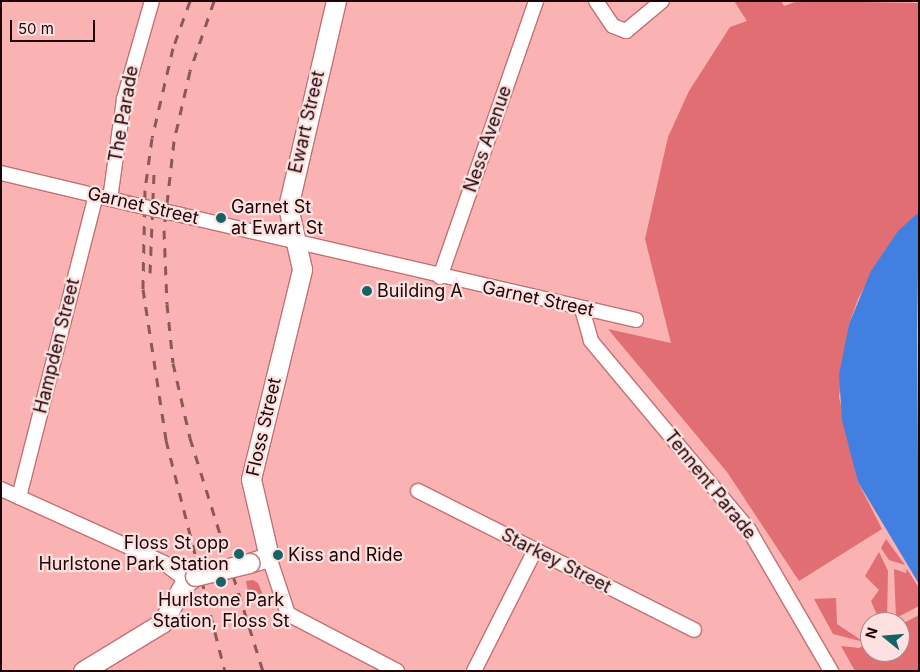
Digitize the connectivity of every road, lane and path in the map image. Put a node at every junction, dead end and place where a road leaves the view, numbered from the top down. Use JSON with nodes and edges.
{"nodes":[{"id":1,"x":152,"y":1,"type":"edge"},
{"id":2,"x":336,"y":1,"type":"edge"},
{"id":3,"x":536,"y":1,"type":"edge"},
{"id":4,"x":596,"y":1,"type":"edge"},
{"id":5,"x":662,"y":1,"type":"edge"},
{"id":6,"x":1,"y":173,"type":"edge"},
{"id":7,"x":96,"y":195,"type":"junction"},
{"id":8,"x":110,"y":199,"type":"junction"},
{"id":9,"x":296,"y":242,"type":"junction"},
{"id":10,"x":440,"y":277,"type":"junction"},
{"id":11,"x":582,"y":309,"type":"junction"},
{"id":12,"x":636,"y":320,"type":"dead end"},
{"id":13,"x":1,"y":490,"type":"edge"},
{"id":14,"x":418,"y":491,"type":"dead end"},
{"id":15,"x":18,"y":497,"type":"junction"},
{"id":16,"x":535,"y":550,"type":"junction"},
{"id":17,"x":269,"y":557,"type":"junction"},
{"id":18,"x":191,"y":579,"type":"junction"},
{"id":19,"x":694,"y":630,"type":"dead end"},
{"id":20,"x":83,"y":671,"type":"edge"},
{"id":21,"x":397,"y":671,"type":"edge"},
{"id":22,"x":474,"y":671,"type":"edge"},
{"id":23,"x":831,"y":671,"type":"edge"}],
"edges":[{"from":1,"to":8,"type":"street","name":"The Parade"},
{"from":2,"to":9,"type":"street","name":"Ewart Street"},
{"from":3,"to":10,"type":"street","name":"Ness Avenue"},
{"from":4,"to":5,"type":"street"},
{"from":6,"to":7,"type":"street","name":"Garnet Street"},
{"from":7,"to":8,"type":"street","name":"Garnet Street"},
{"from":7,"to":15,"type":"street","name":"Hampden Street"},
{"from":8,"to":9,"type":"street","name":"Garnet Street","bridge":true},
{"from":9,"to":10,"type":"street","name":"Garnet Street"},
{"from":9,"to":17,"type":"street","name":"Floss Street"},
{"from":10,"to":11,"type":"street","name":"Garnet Street"},
{"from":11,"to":12,"type":"street","name":"Garnet Street"},
{"from":11,"to":23,"type":"street","name":"Tennent Parade"},
{"from":13,"to":15,"type":"street"},
{"from":14,"to":16,"type":"street","name":"Starkey Street"},
{"from":15,"to":18,"type":"street"},
{"from":16,"to":19,"type":"street","name":"Starkey Street"},
{"from":16,"to":22,"type":"street"},
{"from":17,"to":18,"type":"street","bridge":true},
{"from":17,"to":21,"type":"street"},
{"from":18,"to":20,"type":"street"}]}
